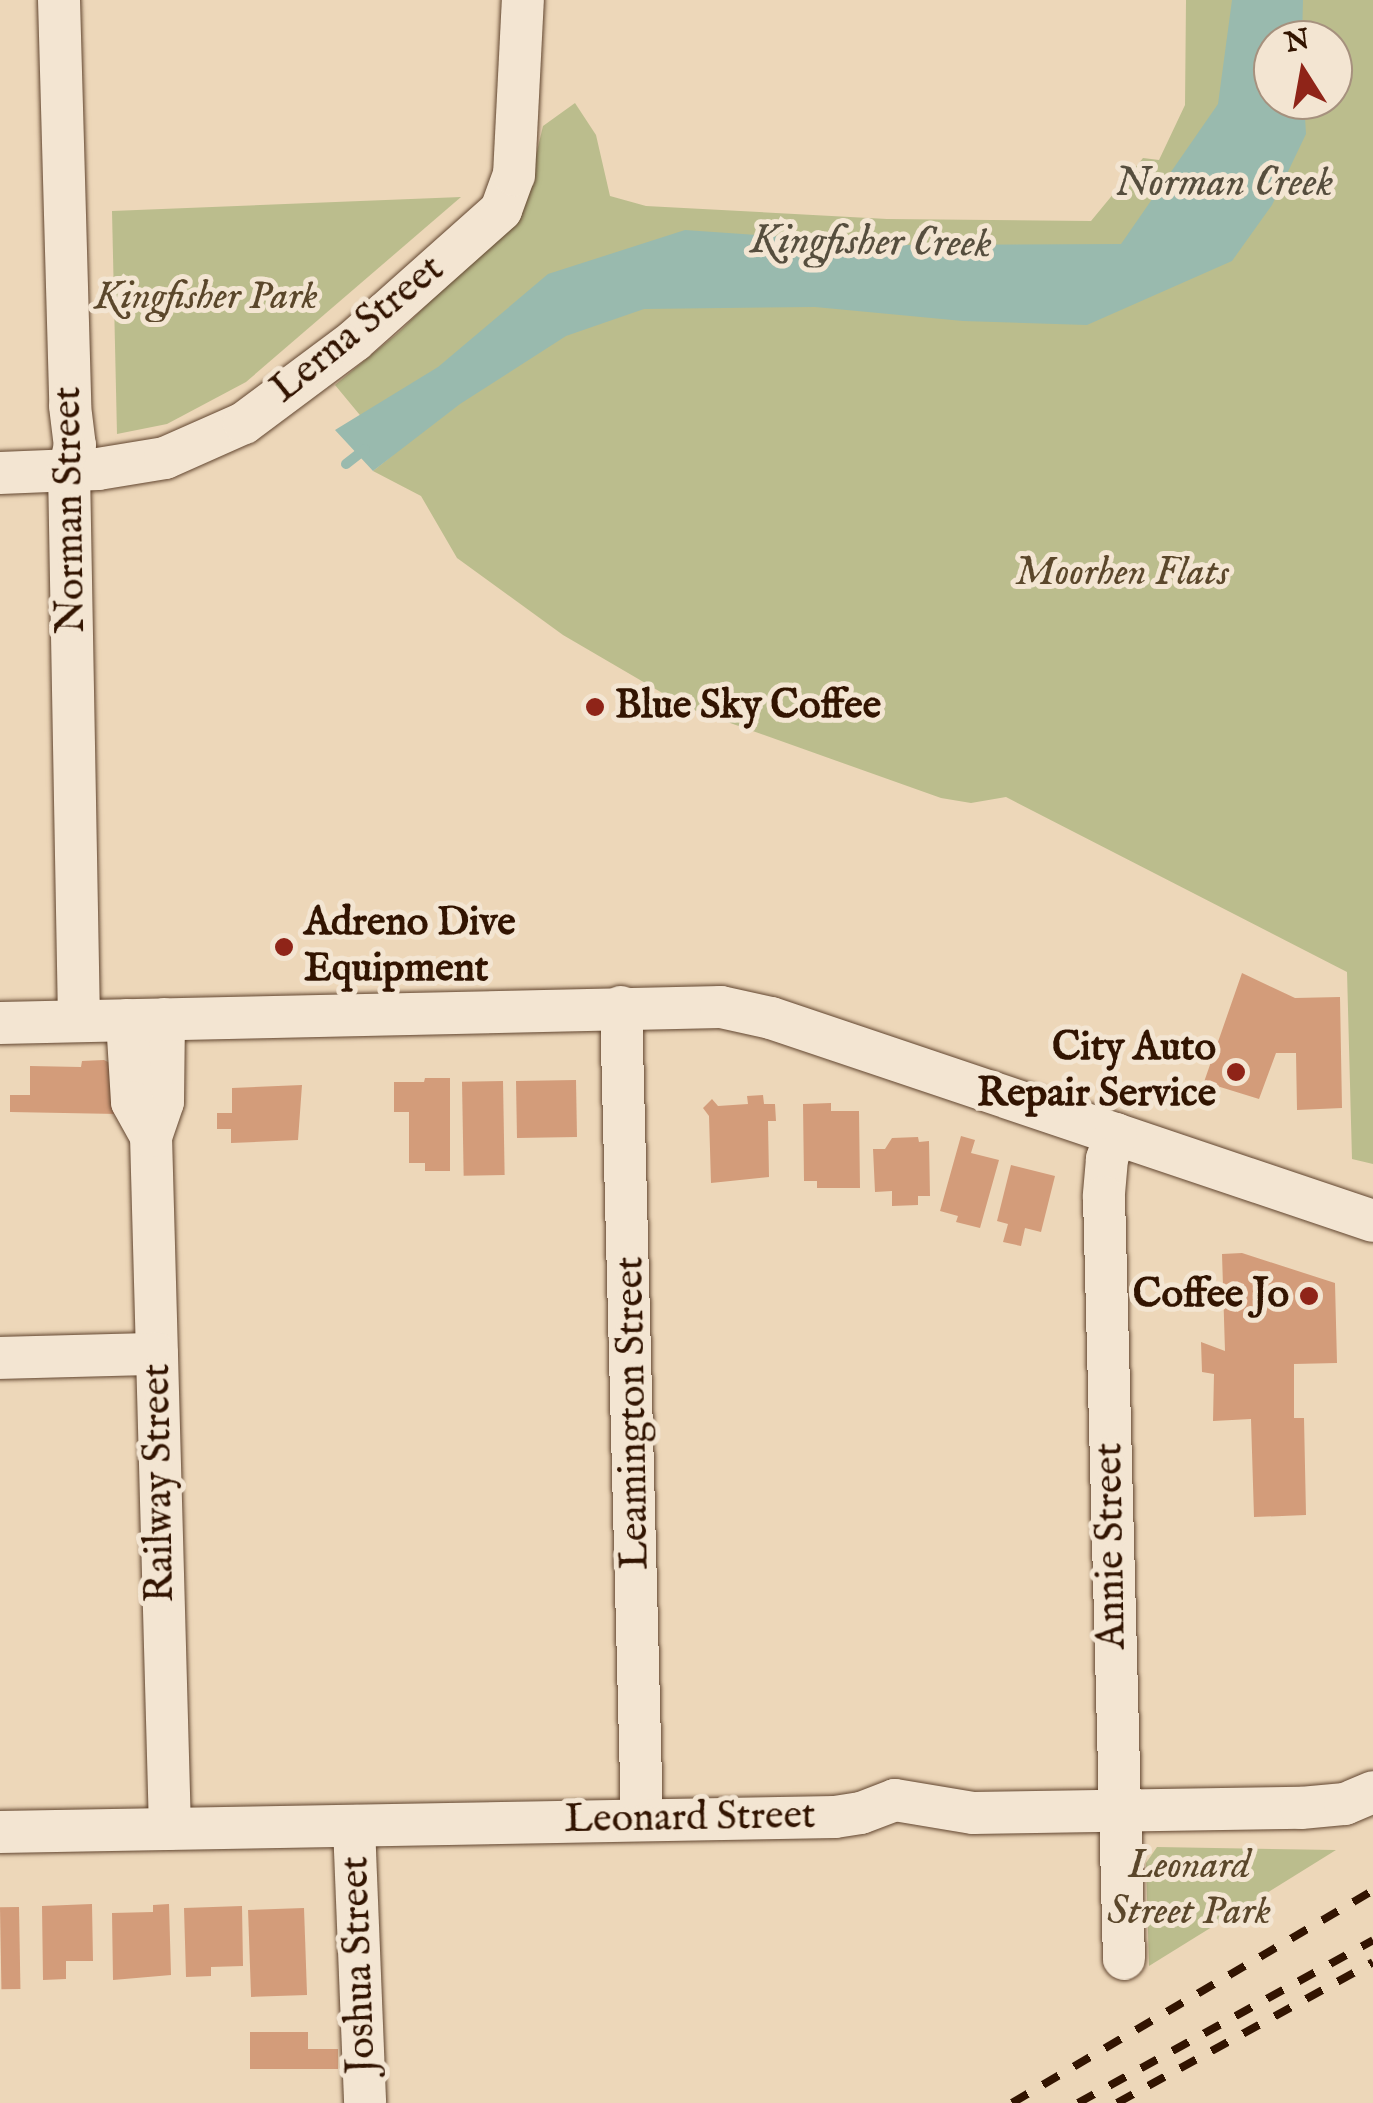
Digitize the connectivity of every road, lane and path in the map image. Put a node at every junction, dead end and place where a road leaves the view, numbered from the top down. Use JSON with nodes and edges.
{"nodes":[{"id":1,"x":59,"y":0,"type":"edge"},
{"id":2,"x":523,"y":0,"type":"edge"},
{"id":3,"x":69,"y":470,"type":"junction"},
{"id":4,"x":0,"y":473,"type":"edge"},
{"id":5,"x":620,"y":1007,"type":"junction"},
{"id":6,"x":146,"y":1020,"type":"junction"},
{"id":7,"x":79,"y":1021,"type":"junction"},
{"id":8,"x":0,"y":1023,"type":"edge"},
{"id":9,"x":1116,"y":1134,"type":"junction"},
{"id":10,"x":1373,"y":1220,"type":"edge"},
{"id":11,"x":157,"y":1354,"type":"junction"},
{"id":12,"x":0,"y":1358,"type":"edge"},
{"id":13,"x":1373,"y":1792,"type":"edge"},
{"id":14,"x":1118,"y":1810,"type":"junction"},
{"id":15,"x":642,"y":1819,"type":"junction"},
{"id":16,"x":354,"y":1826,"type":"junction"},
{"id":17,"x":170,"y":1829,"type":"junction"},
{"id":18,"x":0,"y":1832,"type":"edge"},
{"id":19,"x":1124,"y":1958,"type":"dead end"},
{"id":20,"x":365,"y":2103,"type":"edge"}],
"edges":[{"from":1,"to":3,"type":"street","name":"Norman Street"},
{"from":2,"to":3,"type":"street","name":"Lerna Street"},
{"from":3,"to":4,"type":"street","name":"Lerna Street"},
{"from":3,"to":7,"type":"street","name":"Norman Street"},
{"from":5,"to":6,"type":"street"},
{"from":5,"to":9,"type":"street"},
{"from":5,"to":15,"type":"street","name":"Leamington Street"},
{"from":6,"to":7,"type":"street"},
{"from":6,"to":11,"type":"street","name":"Railway Street"},
{"from":7,"to":8,"type":"street"},
{"from":9,"to":10,"type":"street"},
{"from":9,"to":14,"type":"street","name":"Annie Street"},
{"from":11,"to":12,"type":"street"},
{"from":11,"to":17,"type":"street","name":"Railway Street"},
{"from":13,"to":14,"type":"street","name":"Leonard Street"},
{"from":14,"to":15,"type":"street","name":"Leonard Street"},
{"from":14,"to":19,"type":"street","name":"Annie Street"},
{"from":15,"to":16,"type":"street","name":"Leonard Street"},
{"from":16,"to":17,"type":"street","name":"Leonard Street"},
{"from":16,"to":20,"type":"street","name":"Joshua Street"},
{"from":17,"to":18,"type":"street","name":"Leonard Street"}]}
